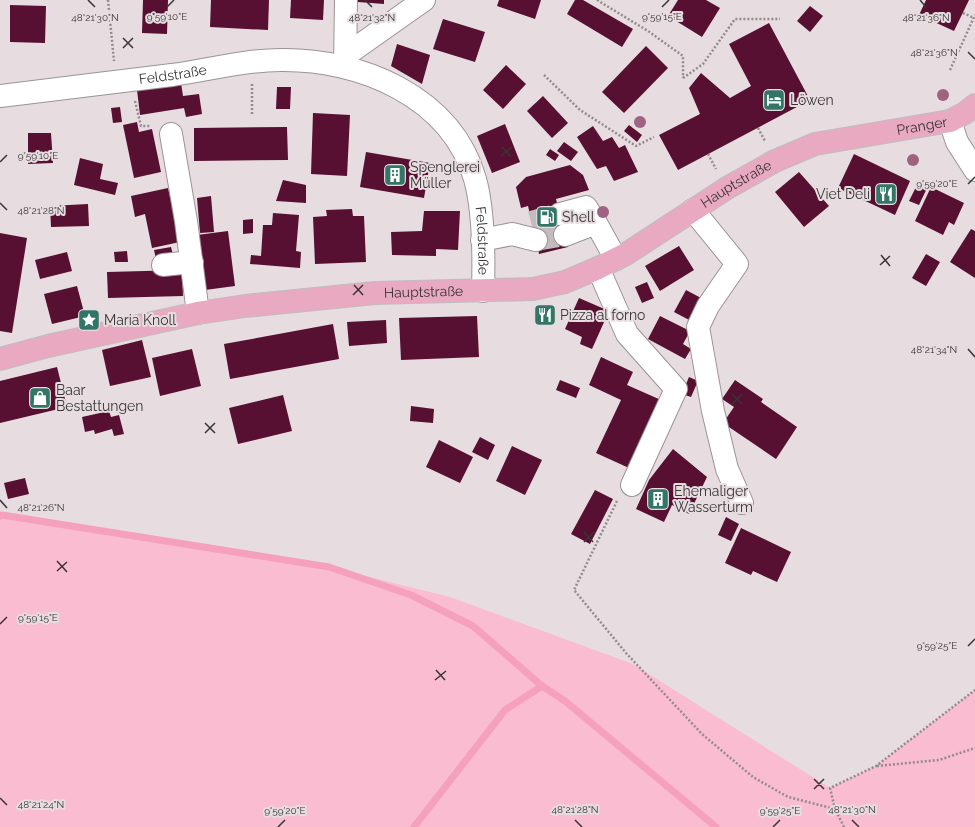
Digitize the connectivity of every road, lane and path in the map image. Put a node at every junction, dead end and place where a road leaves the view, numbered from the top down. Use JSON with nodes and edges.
{"nodes":[{"id":1,"x":108,"y":0,"type":"edge"},
{"id":2,"x":346,"y":0,"type":"edge"},
{"id":3,"x":424,"y":0,"type":"edge"},
{"id":4,"x":597,"y":0,"type":"edge"},
{"id":5,"x":963,"y":13,"type":"dead end"},
{"id":6,"x":974,"y":16,"type":"edge"},
{"id":7,"x":780,"y":19,"type":"dead end"},
{"id":8,"x":345,"y":61,"type":"junction"},
{"id":9,"x":251,"y":62,"type":"junction"},
{"id":10,"x":950,"y":70,"type":"dead end"},
{"id":11,"x":544,"y":75,"type":"dead end"},
{"id":12,"x":124,"y":81,"type":"junction"},
{"id":13,"x":0,"y":96,"type":"edge"},
{"id":14,"x":975,"y":105,"type":"edge"},
{"id":15,"x":252,"y":114,"type":"dead end"},
{"id":16,"x":950,"y":121,"type":"junction"},
{"id":17,"x":171,"y":134,"type":"joint"},
{"id":18,"x":864,"y":135,"type":"joint"},
{"id":19,"x":654,"y":137,"type":"dead end"},
{"id":20,"x":708,"y":154,"type":"dead end"},
{"id":21,"x":715,"y":166,"type":"dead end"},
{"id":22,"x":975,"y":170,"type":"edge"},
{"id":23,"x":694,"y":210,"type":"junction"},
{"id":24,"x":560,"y":214,"type":"tunnel mouth"},
{"id":25,"x":596,"y":222,"type":"junction"},
{"id":26,"x":534,"y":231,"type":"tunnel mouth"},
{"id":27,"x":565,"y":235,"type":"tunnel mouth"},
{"id":28,"x":482,"y":240,"type":"junction"},
{"id":29,"x":192,"y":262,"type":"junction"},
{"id":30,"x":607,"y":264,"type":"junction"},
{"id":31,"x":163,"y":265,"type":"dead end"},
{"id":32,"x":483,"y":291,"type":"junction"},
{"id":33,"x":198,"y":313,"type":"junction"},
{"id":34,"x":0,"y":359,"type":"edge"},
{"id":35,"x":632,"y":486,"type":"joint"},
{"id":36,"x":742,"y":503,"type":"dead end"},
{"id":37,"x":975,"y":690,"type":"edge"},
{"id":38,"x":975,"y":748,"type":"edge"},
{"id":39,"x":876,"y":766,"type":"junction"},
{"id":40,"x":835,"y":809,"type":"junction"},
{"id":41,"x":844,"y":827,"type":"edge"}],
"edges":[{"from":1,"to":12,"type":"path"},
{"from":2,"to":8,"type":"street"},
{"from":3,"to":8,"type":"street"},
{"from":4,"to":7,"type":"path"},
{"from":5,"to":6,"type":"path"},
{"from":6,"to":10,"type":"path"},
{"from":8,"to":9,"type":"street","name":"Feldstraße"},
{"from":8,"to":28,"type":"street","name":"Feldstraße"},
{"from":9,"to":12,"type":"street","name":"Feldstraße"},
{"from":9,"to":15,"type":"path"},
{"from":11,"to":19,"type":"path"},
{"from":12,"to":13,"type":"street","name":"Feldstraße"},
{"from":12,"to":17,"type":"path"},
{"from":14,"to":16,"type":"main road","name":"Pranger"},
{"from":16,"to":18,"type":"main road","name":"Pranger"},
{"from":16,"to":22,"type":"street"},
{"from":17,"to":29,"type":"street"},
{"from":18,"to":23,"type":"main road","name":"Hauptstraße"},
{"from":20,"to":21,"type":"path"},
{"from":23,"to":30,"type":"main road","name":"Hauptstraße"},
{"from":23,"to":36,"type":"street"},
{"from":24,"to":25,"type":"street"},
{"from":25,"to":27,"type":"street"},
{"from":25,"to":30,"type":"street"},
{"from":26,"to":28,"type":"street"},
{"from":28,"to":32,"type":"street","name":"Feldstraße"},
{"from":29,"to":31,"type":"street"},
{"from":29,"to":33,"type":"street"},
{"from":30,"to":32,"type":"main road","name":"Hauptstraße"},
{"from":30,"to":35,"type":"street"},
{"from":32,"to":33,"type":"main road","name":"Hauptstraße"},
{"from":33,"to":34,"type":"main road","name":"Hauptstraße"},
{"from":35,"to":40,"type":"path"},
{"from":37,"to":39,"type":"path"},
{"from":38,"to":39,"type":"path"},
{"from":39,"to":40,"type":"path"},
{"from":40,"to":41,"type":"path"}]}
